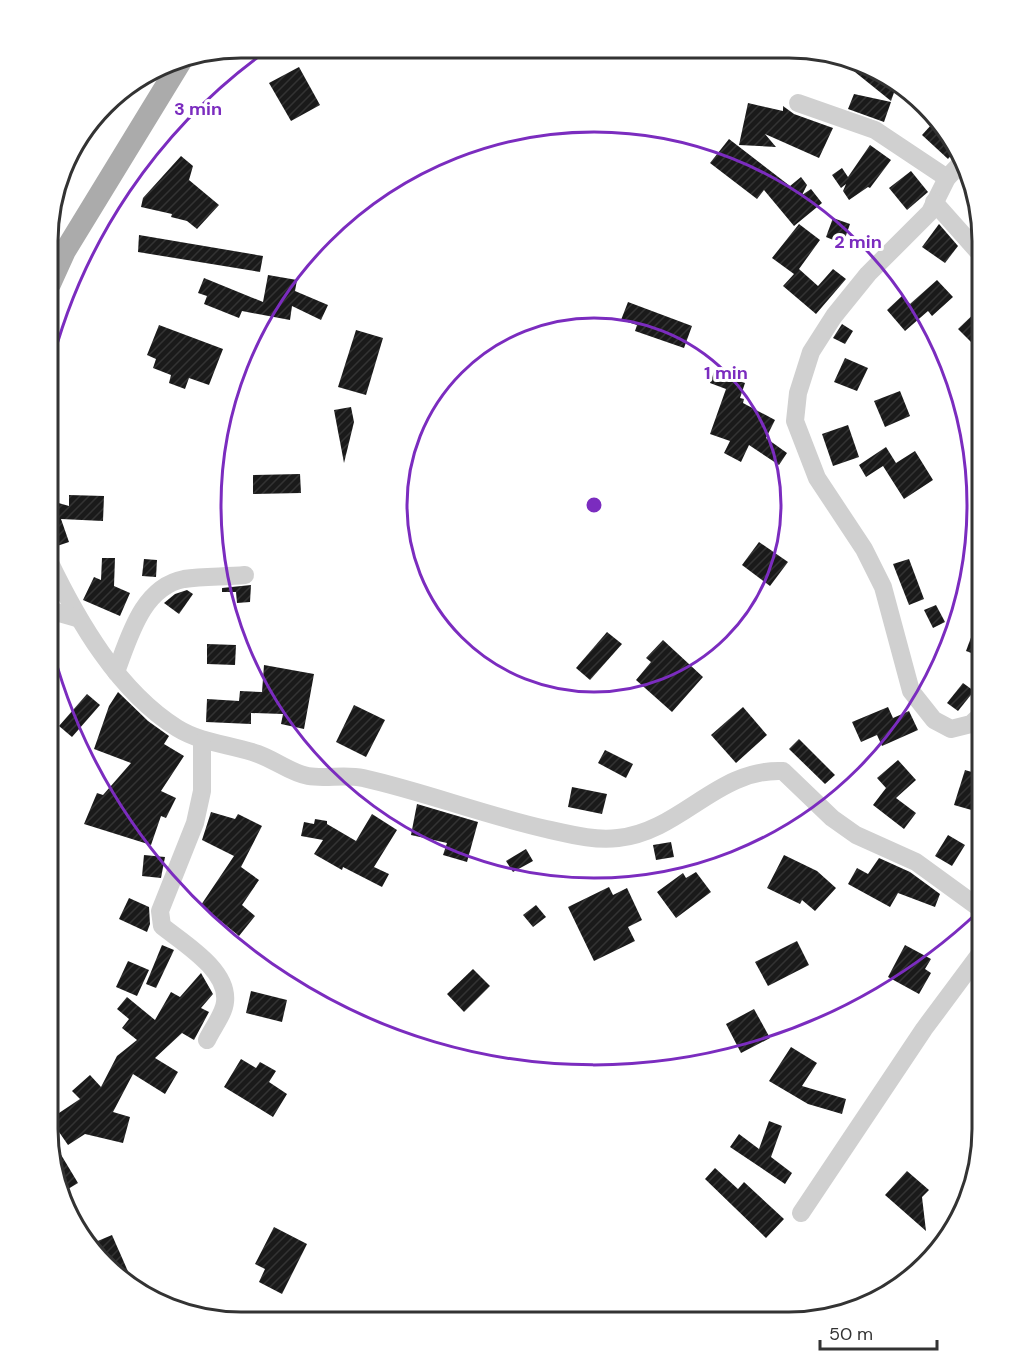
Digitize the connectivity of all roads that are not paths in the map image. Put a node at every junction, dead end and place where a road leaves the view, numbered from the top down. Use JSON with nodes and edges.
{"nodes":[{"id":1,"x":175,"y":70,"type":"edge"},
{"id":2,"x":798,"y":104,"type":"dead end"},
{"id":3,"x":956,"y":168,"type":"edge"},
{"id":4,"x":947,"y":178,"type":"junction"},
{"id":5,"x":934,"y":202,"type":"junction"},
{"id":6,"x":972,"y":245,"type":"edge"},
{"id":7,"x":59,"y":264,"type":"edge"},
{"id":8,"x":245,"y":575,"type":"dead end"},
{"id":9,"x":59,"y":581,"type":"edge"},
{"id":10,"x":59,"y":613,"type":"edge"},
{"id":11,"x":77,"y":618,"type":"junction"},
{"id":12,"x":116,"y":672,"type":"junction"},
{"id":13,"x":971,"y":724,"type":"edge"},
{"id":14,"x":202,"y":742,"type":"junction"},
{"id":15,"x":971,"y":902,"type":"edge"},
{"id":16,"x":971,"y":966,"type":"edge"},
{"id":17,"x":207,"y":1040,"type":"dead end"},
{"id":18,"x":801,"y":1213,"type":"dead end"}],
"edges":[{"from":1,"to":7,"type":"main road"},
{"from":2,"to":4,"type":"street"},
{"from":3,"to":4,"type":"street"},
{"from":4,"to":5,"type":"street"},
{"from":5,"to":6,"type":"street"},
{"from":5,"to":13,"type":"street"},
{"from":8,"to":12,"type":"street"},
{"from":9,"to":11,"type":"street"},
{"from":10,"to":11,"type":"street"},
{"from":11,"to":12,"type":"street"},
{"from":12,"to":14,"type":"street"},
{"from":14,"to":15,"type":"street"},
{"from":14,"to":17,"type":"street"},
{"from":16,"to":18,"type":"street"}]}
